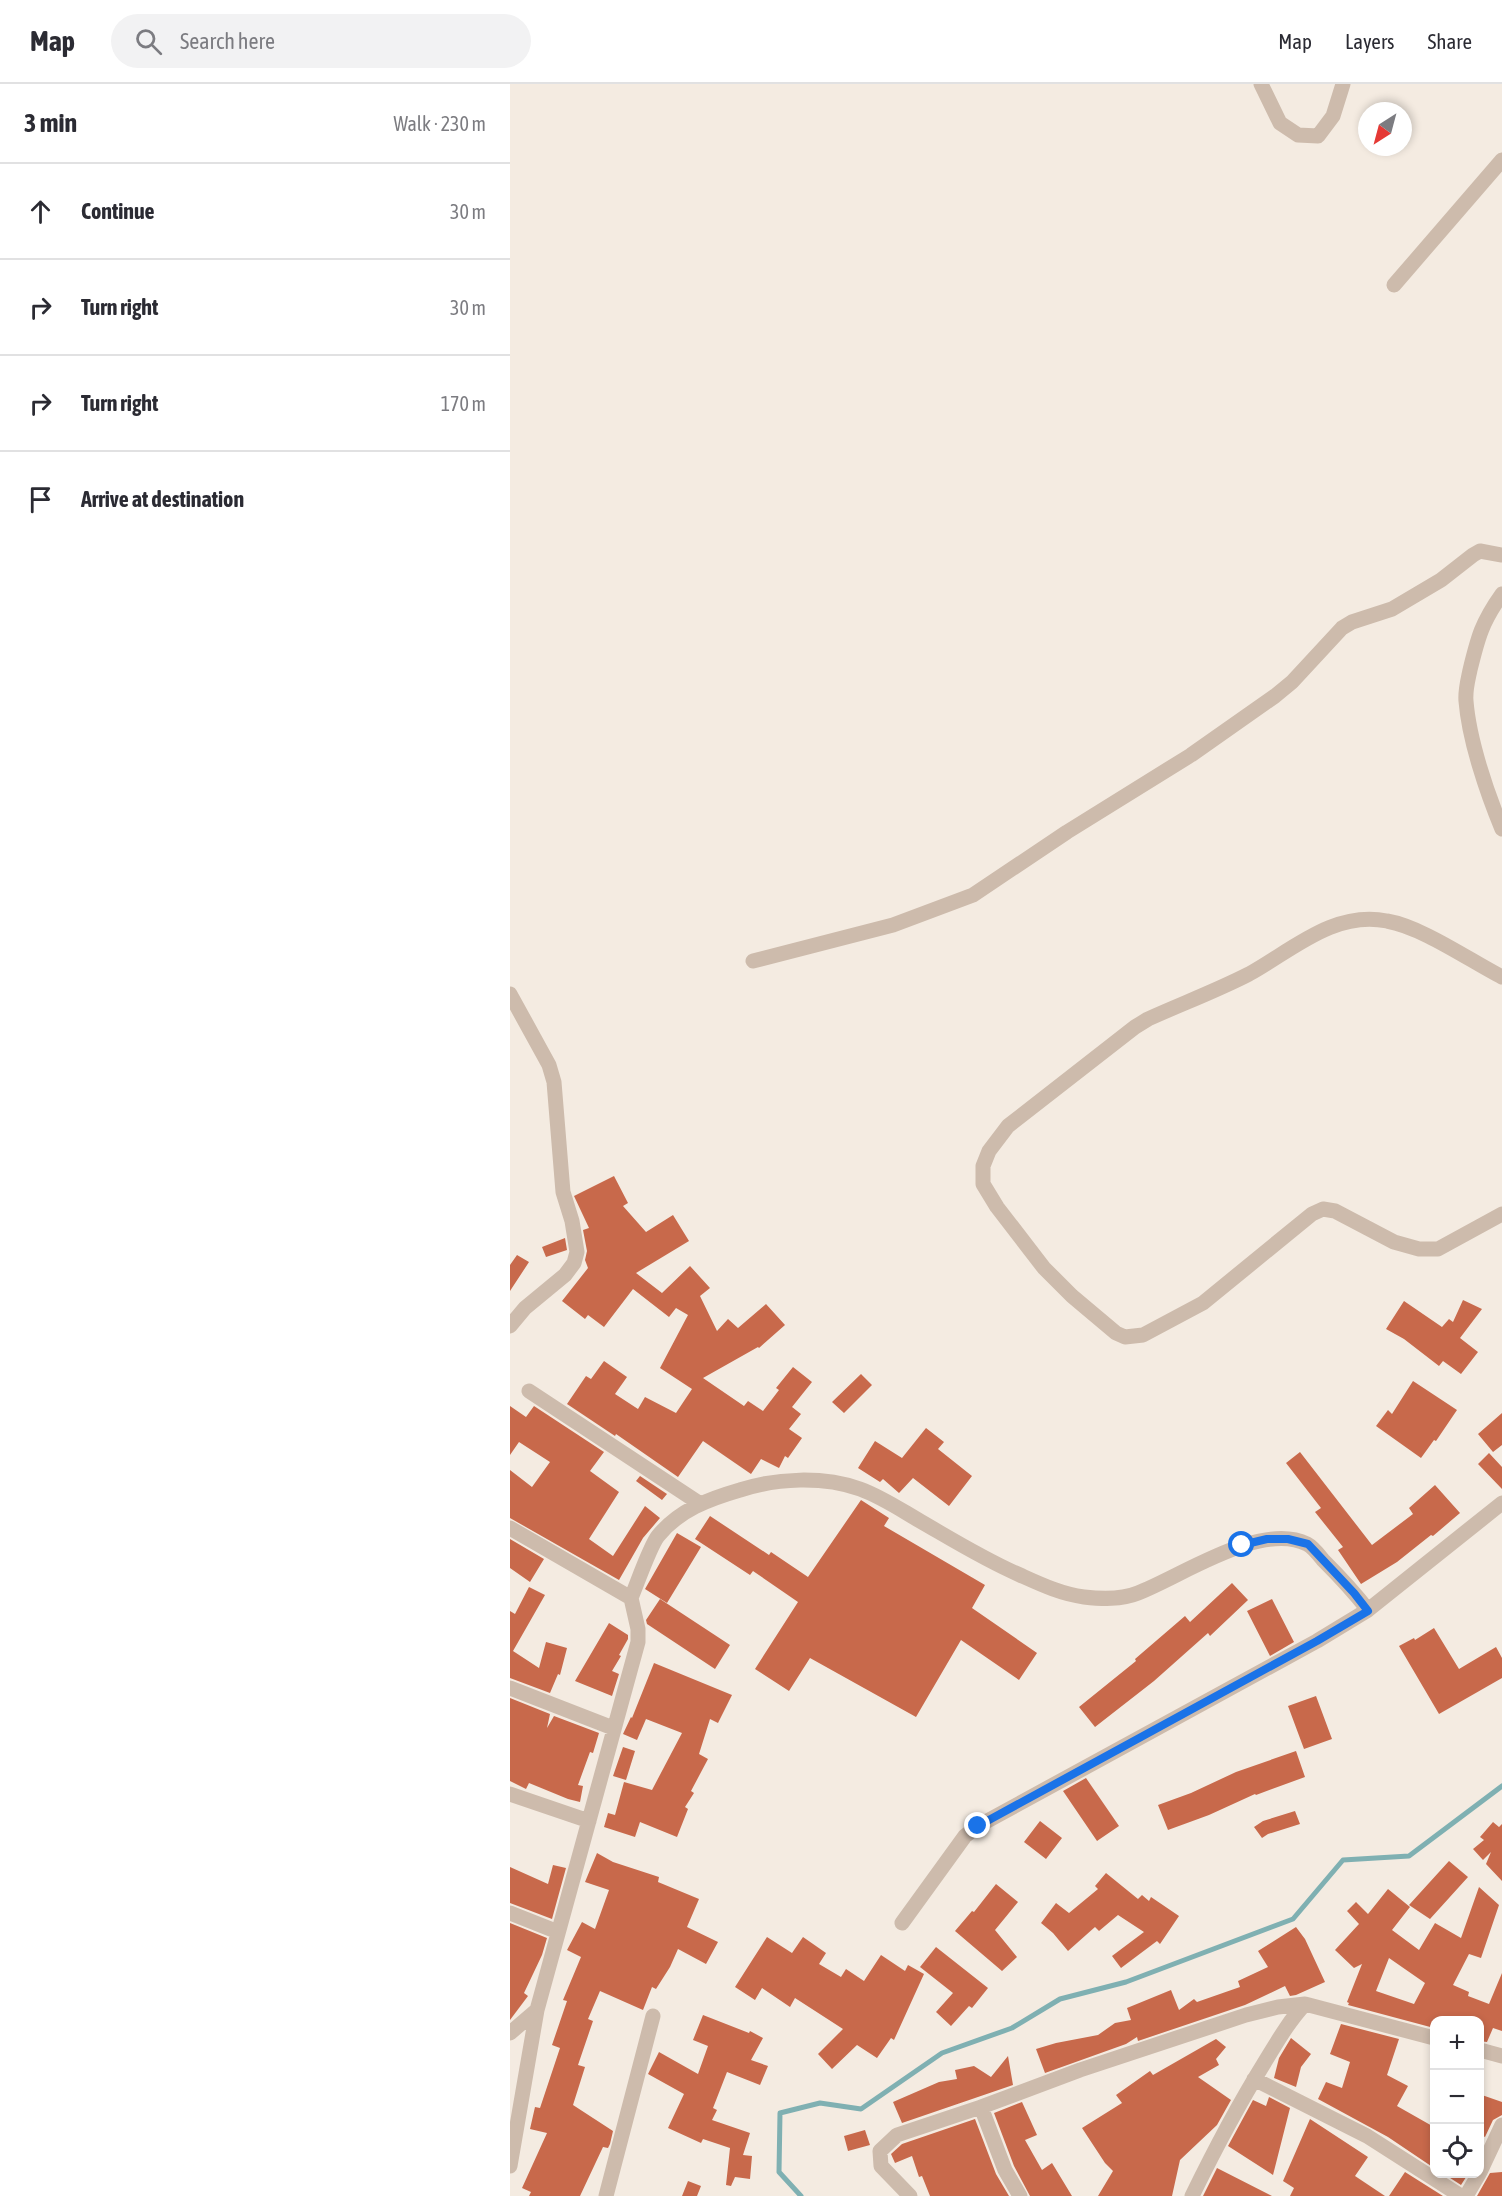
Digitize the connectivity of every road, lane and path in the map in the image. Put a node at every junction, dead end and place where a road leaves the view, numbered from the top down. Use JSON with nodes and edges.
{"nodes":[{"id":1,"x":1261,"y":84,"type":"edge"},
{"id":2,"x":1343,"y":84,"type":"edge"},
{"id":3,"x":1502,"y":160,"type":"edge"},
{"id":4,"x":1394,"y":285,"type":"dead end"},
{"id":5,"x":1502,"y":555,"type":"edge"},
{"id":6,"x":1502,"y":594,"type":"edge"},
{"id":7,"x":1502,"y":829,"type":"edge"},
{"id":8,"x":753,"y":961,"type":"dead end"},
{"id":9,"x":1502,"y":977,"type":"edge"},
{"id":10,"x":510,"y":994,"type":"edge"},
{"id":11,"x":1502,"y":1214,"type":"edge"},
{"id":12,"x":510,"y":1326,"type":"edge"},
{"id":13,"x":529,"y":1391,"type":"dead end"},
{"id":14,"x":699,"y":1503,"type":"junction"},
{"id":15,"x":1502,"y":1503,"type":"edge"},
{"id":16,"x":510,"y":1528,"type":"edge"},
{"id":17,"x":631,"y":1598,"type":"junction"},
{"id":18,"x":1368,"y":1611,"type":"junction"},
{"id":19,"x":510,"y":1688,"type":"edge"},
{"id":20,"x":613,"y":1728,"type":"junction"},
{"id":21,"x":510,"y":1794,"type":"edge"},
{"id":22,"x":588,"y":1821,"type":"junction"},
{"id":23,"x":510,"y":1913,"type":"edge"},
{"id":24,"x":902,"y":1923,"type":"dead end"},
{"id":25,"x":558,"y":1932,"type":"junction"},
{"id":26,"x":1305,"y":2004,"type":"junction"},
{"id":27,"x":537,"y":2010,"type":"junction"},
{"id":28,"x":653,"y":2016,"type":"dead end"},
{"id":29,"x":510,"y":2033,"type":"edge"},
{"id":30,"x":1430,"y":2037,"type":"edge"},
{"id":31,"x":1484,"y":2051,"type":"edge"},
{"id":32,"x":1502,"y":2056,"type":"edge"},
{"id":33,"x":1254,"y":2079,"type":"junction"},
{"id":34,"x":981,"y":2107,"type":"junction"},
{"id":35,"x":1502,"y":2125,"type":"edge"},
{"id":36,"x":1484,"y":2163,"type":"edge"},
{"id":37,"x":510,"y":2166,"type":"edge"},
{"id":38,"x":1476,"y":2178,"type":"edge"},
{"id":39,"x":606,"y":2196,"type":"edge"},
{"id":40,"x":910,"y":2196,"type":"edge"},
{"id":41,"x":1020,"y":2196,"type":"edge"},
{"id":42,"x":1192,"y":2196,"type":"edge"},
{"id":43,"x":1461,"y":2196,"type":"edge"},
{"id":44,"x":1466,"y":2196,"type":"edge"}],
"edges":[{"from":1,"to":2,"type":"street"},
{"from":3,"to":4,"type":"street"},
{"from":5,"to":8,"type":"street"},
{"from":6,"to":7,"type":"street"},
{"from":9,"to":11,"type":"street"},
{"from":10,"to":12,"type":"street"},
{"from":13,"to":14,"type":"street"},
{"from":14,"to":17,"type":"street"},
{"from":14,"to":18,"type":"street"},
{"from":15,"to":18,"type":"street"},
{"from":16,"to":17,"type":"street"},
{"from":17,"to":20,"type":"street"},
{"from":18,"to":24,"type":"street"},
{"from":19,"to":20,"type":"street"},
{"from":20,"to":22,"type":"street"},
{"from":21,"to":22,"type":"street"},
{"from":22,"to":25,"type":"street"},
{"from":23,"to":25,"type":"street"},
{"from":25,"to":27,"type":"street"},
{"from":26,"to":30,"type":"street"},
{"from":26,"to":33,"type":"street"},
{"from":26,"to":34,"type":"street"},
{"from":27,"to":29,"type":"street"},
{"from":27,"to":37,"type":"street"},
{"from":28,"to":39,"type":"street"},
{"from":31,"to":32,"type":"street"},
{"from":33,"to":42,"type":"street"},
{"from":33,"to":43,"type":"street"},
{"from":34,"to":40,"type":"street"},
{"from":34,"to":41,"type":"street"},
{"from":35,"to":36,"type":"street"},
{"from":38,"to":44,"type":"street"}]}
